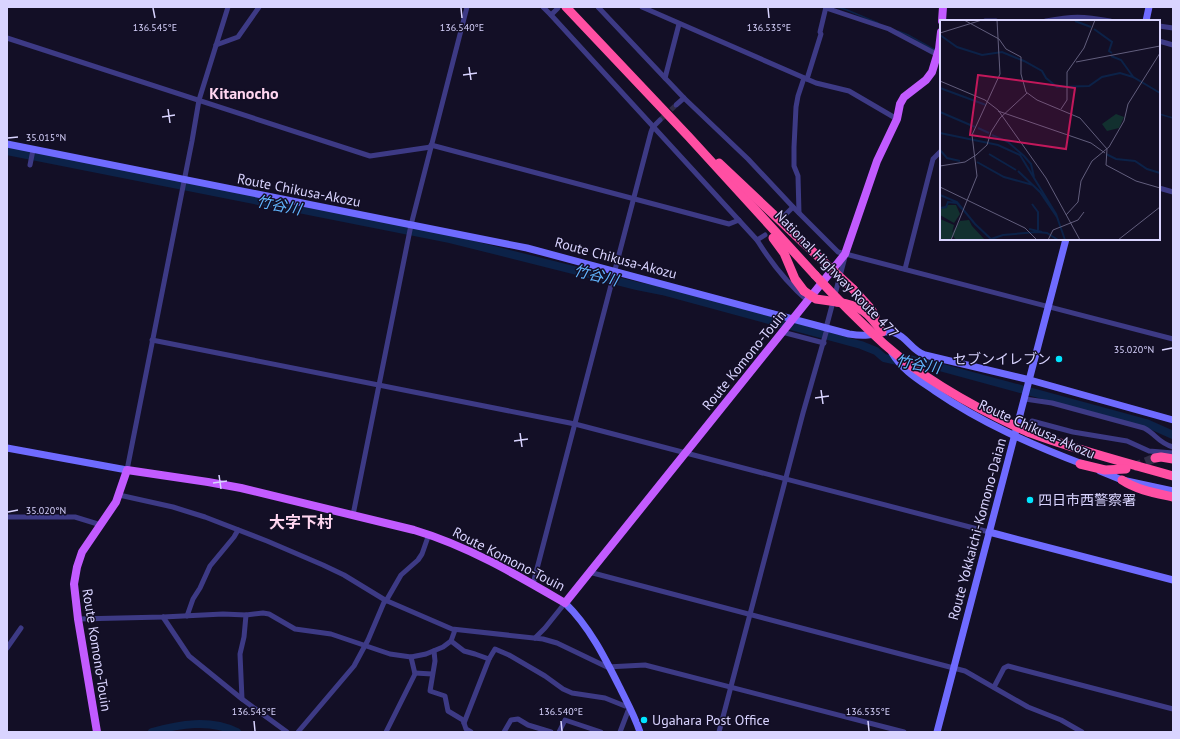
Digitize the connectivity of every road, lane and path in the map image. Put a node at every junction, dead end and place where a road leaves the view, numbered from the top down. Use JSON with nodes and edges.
{"nodes":[{"id":1,"x":228,"y":7,"type":"edge"},
{"id":2,"x":259,"y":7,"type":"edge"},
{"id":3,"x":467,"y":7,"type":"edge"},
{"id":4,"x":543,"y":7,"type":"edge"},
{"id":5,"x":598,"y":7,"type":"edge"},
{"id":6,"x":642,"y":7,"type":"edge"},
{"id":7,"x":943,"y":7,"type":"edge"},
{"id":8,"x":1149,"y":7,"type":"edge"},
{"id":9,"x":562,"y":8,"type":"edge"},
{"id":10,"x":826,"y":8,"type":"edge"},
{"id":11,"x":551,"y":15,"type":"junction"},
{"id":12,"x":942,"y":20,"type":"edge"},
{"id":13,"x":1051,"y":20,"type":"edge"},
{"id":14,"x":1105,"y":20,"type":"edge"},
{"id":15,"x":1146,"y":20,"type":"edge"},
{"id":16,"x":679,"y":24,"type":"junction"},
{"id":17,"x":1160,"y":26,"type":"edge"},
{"id":18,"x":1173,"y":28,"type":"edge"},
{"id":19,"x":7,"y":38,"type":"edge"},
{"id":20,"x":1160,"y":41,"type":"edge"},
{"id":21,"x":940,"y":42,"type":"edge"},
{"id":22,"x":216,"y":45,"type":"junction"},
{"id":23,"x":1173,"y":45,"type":"edge"},
{"id":24,"x":939,"y":53,"type":"edge"},
{"id":25,"x":665,"y":78,"type":"junction"},
{"id":26,"x":806,"y":79,"type":"junction"},
{"id":27,"x":684,"y":98,"type":"junction"},
{"id":28,"x":199,"y":100,"type":"junction"},
{"id":29,"x":676,"y":105,"type":"tunnel mouth"},
{"id":30,"x":897,"y":118,"type":"junction"},
{"id":31,"x":660,"y":120,"type":"tunnel mouth"},
{"id":32,"x":654,"y":126,"type":"junction"},
{"id":33,"x":689,"y":137,"type":"junction"},
{"id":34,"x":7,"y":144,"type":"edge"},
{"id":35,"x":431,"y":146,"type":"junction"},
{"id":36,"x":33,"y":151,"type":"junction"},
{"id":37,"x":940,"y":152,"type":"edge"},
{"id":38,"x":31,"y":165,"type":"dead end"},
{"id":39,"x":184,"y":181,"type":"junction"},
{"id":40,"x":1160,"y":188,"type":"edge"},
{"id":41,"x":1173,"y":192,"type":"edge"},
{"id":42,"x":634,"y":198,"type":"junction"},
{"id":43,"x":793,"y":207,"type":"junction"},
{"id":44,"x":799,"y":213,"type":"junction"},
{"id":45,"x":784,"y":216,"type":"dead end"},
{"id":46,"x":739,"y":220,"type":"junction"},
{"id":47,"x":411,"y":225,"type":"junction"},
{"id":48,"x":764,"y":235,"type":"dead end"},
{"id":49,"x":757,"y":240,"type":"junction"},
{"id":50,"x":1066,"y":240,"type":"edge"},
{"id":51,"x":845,"y":254,"type":"junction"},
{"id":52,"x":905,"y":269,"type":"junction"},
{"id":53,"x":615,"y":271,"type":"junction"},
{"id":54,"x":808,"y":301,"type":"junction"},
{"id":55,"x":1048,"y":306,"type":"junction"},
{"id":56,"x":788,"y":325,"type":"junction"},
{"id":57,"x":827,"y":329,"type":"junction"},
{"id":58,"x":882,"y":332,"type":"junction"},
{"id":59,"x":1173,"y":339,"type":"edge"},
{"id":60,"x":152,"y":340,"type":"junction"},
{"id":61,"x":824,"y":340,"type":"junction"},
{"id":62,"x":1029,"y":383,"type":"junction"},
{"id":63,"x":379,"y":385,"type":"junction"},
{"id":64,"x":1025,"y":399,"type":"junction"},
{"id":65,"x":1173,"y":420,"type":"edge"},
{"id":66,"x":1032,"y":421,"type":"dead end"},
{"id":67,"x":575,"y":424,"type":"junction"},
{"id":68,"x":1015,"y":437,"type":"junction"},
{"id":69,"x":1173,"y":447,"type":"edge"},
{"id":70,"x":7,"y":448,"type":"edge"},
{"id":71,"x":685,"y":453,"type":"junction"},
{"id":72,"x":1173,"y":453,"type":"edge"},
{"id":73,"x":1155,"y":458,"type":"tunnel mouth"},
{"id":74,"x":1173,"y":459,"type":"edge"},
{"id":75,"x":1080,"y":464,"type":"junction"},
{"id":76,"x":1126,"y":469,"type":"tunnel mouth"},
{"id":77,"x":127,"y":470,"type":"junction"},
{"id":78,"x":1173,"y":476,"type":"edge"},
{"id":79,"x":785,"y":479,"type":"junction"},
{"id":80,"x":1122,"y":480,"type":"junction"},
{"id":81,"x":1173,"y":491,"type":"edge"},
{"id":82,"x":119,"y":495,"type":"junction"},
{"id":83,"x":1173,"y":497,"type":"edge"},
{"id":84,"x":353,"y":515,"type":"junction"},
{"id":85,"x":7,"y":517,"type":"edge"},
{"id":86,"x":101,"y":525,"type":"junction"},
{"id":87,"x":238,"y":530,"type":"junction"},
{"id":88,"x":989,"y":532,"type":"junction"},
{"id":89,"x":429,"y":534,"type":"junction"},
{"id":90,"x":590,"y":572,"type":"junction"},
{"id":91,"x":1173,"y":580,"type":"edge"},
{"id":92,"x":533,"y":584,"type":"junction"},
{"id":93,"x":386,"y":600,"type":"junction"},
{"id":94,"x":565,"y":603,"type":"junction"},
{"id":95,"x":246,"y":615,"type":"junction"},
{"id":96,"x":750,"y":615,"type":"junction"},
{"id":97,"x":187,"y":616,"type":"junction"},
{"id":98,"x":163,"y":617,"type":"junction"},
{"id":99,"x":78,"y":619,"type":"junction"},
{"id":100,"x":20,"y":628,"type":"dead end"},
{"id":101,"x":454,"y":630,"type":"junction"},
{"id":102,"x":535,"y":638,"type":"junction"},
{"id":103,"x":450,"y":641,"type":"junction"},
{"id":104,"x":365,"y":646,"type":"junction"},
{"id":105,"x":7,"y":648,"type":"edge"},
{"id":106,"x":434,"y":651,"type":"junction"},
{"id":107,"x":411,"y":657,"type":"junction"},
{"id":108,"x":489,"y":659,"type":"junction"},
{"id":109,"x":610,"y":667,"type":"junction"},
{"id":110,"x":954,"y":668,"type":"junction"},
{"id":111,"x":415,"y":673,"type":"junction"},
{"id":112,"x":432,"y":674,"type":"junction"},
{"id":113,"x":731,"y":687,"type":"junction"},
{"id":114,"x":994,"y":687,"type":"junction"},
{"id":115,"x":242,"y":699,"type":"junction"},
{"id":116,"x":630,"y":707,"type":"junction"},
{"id":117,"x":1173,"y":709,"type":"edge"},
{"id":118,"x":464,"y":723,"type":"junction"},
{"id":119,"x":97,"y":732,"type":"edge"},
{"id":120,"x":286,"y":732,"type":"edge"},
{"id":121,"x":298,"y":732,"type":"edge"},
{"id":122,"x":386,"y":732,"type":"edge"},
{"id":123,"x":471,"y":732,"type":"edge"},
{"id":124,"x":504,"y":732,"type":"edge"},
{"id":125,"x":551,"y":732,"type":"edge"},
{"id":126,"x":559,"y":732,"type":"edge"},
{"id":127,"x":601,"y":732,"type":"edge"},
{"id":128,"x":620,"y":732,"type":"edge"},
{"id":129,"x":640,"y":732,"type":"edge"},
{"id":130,"x":719,"y":732,"type":"edge"},
{"id":131,"x":904,"y":732,"type":"edge"},
{"id":132,"x":937,"y":732,"type":"edge"},
{"id":133,"x":1082,"y":732,"type":"edge"}],
"edges":[{"from":1,"to":22,"type":"street"},
{"from":2,"to":22,"type":"street"},
{"from":3,"to":35,"type":"street"},
{"from":4,"to":11,"type":"street"},
{"from":5,"to":25,"type":"street"},
{"from":6,"to":16,"type":"street"},
{"from":7,"to":12,"type":"main road"},
{"from":8,"to":15,"type":"main road"},
{"from":9,"to":11,"type":"street"},
{"from":9,"to":33,"type":"highway","name":"National Highway Route 477"},
{"from":10,"to":24,"type":"street"},
{"from":10,"to":26,"type":"street"},
{"from":11,"to":32,"type":"street"},
{"from":13,"to":14,"type":"street"},
{"from":16,"to":25,"type":"street"},
{"from":16,"to":26,"type":"street"},
{"from":17,"to":18,"type":"street"},
{"from":19,"to":28,"type":"street"},
{"from":20,"to":23,"type":"street"},
{"from":21,"to":24,"type":"main road","name":"Route Komono-Touin"},
{"from":22,"to":28,"type":"street"},
{"from":24,"to":30,"type":"main road","name":"Route Komono-Touin"},
{"from":25,"to":27,"type":"street"},
{"from":26,"to":30,"type":"street"},
{"from":26,"to":44,"type":"street"},
{"from":27,"to":29,"type":"street"},
{"from":27,"to":43,"type":"street"},
{"from":28,"to":35,"type":"street"},
{"from":28,"to":39,"type":"street"},
{"from":30,"to":51,"type":"main road","name":"Route Komono-Touin"},
{"from":31,"to":32,"type":"street"},
{"from":32,"to":42,"type":"street"},
{"from":32,"to":46,"type":"street"},
{"from":33,"to":58,"type":"highway","bridge":true},
{"from":33,"to":58,"type":"highway","bridge":true},
{"from":33,"to":78,"type":"highway","name":"National Highway Route 477","bridge":true},
{"from":34,"to":36,"type":"main road","name":"Route Chikusa-Akozu"},
{"from":35,"to":42,"type":"street"},
{"from":35,"to":47,"type":"street"},
{"from":36,"to":38,"type":"street"},
{"from":36,"to":39,"type":"main road","name":"Route Chikusa-Akozu"},
{"from":37,"to":52,"type":"street"},
{"from":39,"to":47,"type":"main road","name":"Route Chikusa-Akozu"},
{"from":39,"to":60,"type":"street"},
{"from":40,"to":41,"type":"street"},
{"from":42,"to":46,"type":"street"},
{"from":42,"to":53,"type":"street"},
{"from":43,"to":44,"type":"street"},
{"from":43,"to":45,"type":"street"},
{"from":44,"to":51,"type":"street"},
{"from":46,"to":49,"type":"street"},
{"from":47,"to":53,"type":"main road","name":"Route Chikusa-Akozu"},
{"from":47,"to":63,"type":"street"},
{"from":48,"to":49,"type":"street"},
{"from":49,"to":54,"type":"street"},
{"from":50,"to":55,"type":"main road","name":"Route Yokkaichi-Komono-Daian"},
{"from":51,"to":52,"type":"street"},
{"from":51,"to":54,"type":"main road","name":"Route Komono-Touin"},
{"from":51,"to":57,"type":"street"},
{"from":52,"to":55,"type":"street"},
{"from":53,"to":56,"type":"main road","name":"Route Chikusa-Akozu"},
{"from":53,"to":67,"type":"street"},
{"from":54,"to":56,"type":"main road","name":"Route Komono-Touin"},
{"from":55,"to":59,"type":"street"},
{"from":55,"to":62,"type":"main road","name":"Route Yokkaichi-Komono-Daian"},
{"from":56,"to":57,"type":"main road","name":"Route Chikusa-Akozu"},
{"from":56,"to":61,"type":"street"},
{"from":56,"to":71,"type":"main road","name":"Route Komono-Touin"},
{"from":57,"to":58,"type":"main road","name":"Route Chikusa-Akozu"},
{"from":57,"to":61,"type":"street"},
{"from":58,"to":62,"type":"main road"},
{"from":58,"to":68,"type":"main road","name":"Route Chikusa-Akozu"},
{"from":60,"to":63,"type":"street"},
{"from":60,"to":77,"type":"street"},
{"from":61,"to":79,"type":"street"},
{"from":62,"to":64,"type":"main road","name":"Route Yokkaichi-Komono-Daian"},
{"from":62,"to":65,"type":"main road"},
{"from":63,"to":67,"type":"street"},
{"from":63,"to":84,"type":"street"},
{"from":64,"to":68,"type":"main road","name":"Route Yokkaichi-Komono-Daian"},
{"from":64,"to":69,"type":"street"},
{"from":66,"to":72,"type":"street"},
{"from":67,"to":71,"type":"street"},
{"from":67,"to":92,"type":"street"},
{"from":68,"to":75,"type":"main road","name":"Route Chikusa-Akozu"},
{"from":68,"to":88,"type":"main road","name":"Route Yokkaichi-Komono-Daian"},
{"from":70,"to":77,"type":"main road"},
{"from":71,"to":79,"type":"street"},
{"from":71,"to":90,"type":"main road","name":"Route Komono-Touin"},
{"from":73,"to":74,"type":"highway"},
{"from":75,"to":76,"type":"highway"},
{"from":75,"to":80,"type":"main road","name":"Route Chikusa-Akozu"},
{"from":77,"to":82,"type":"main road","name":"Route Komono-Touin"},
{"from":77,"to":84,"type":"main road","name":"Route Komono-Touin"},
{"from":79,"to":88,"type":"street"},
{"from":79,"to":96,"type":"street"},
{"from":80,"to":81,"type":"main road","name":"Route Chikusa-Akozu"},
{"from":80,"to":83,"type":"highway"},
{"from":82,"to":86,"type":"main road","name":"Route Komono-Touin"},
{"from":82,"to":87,"type":"street"},
{"from":84,"to":89,"type":"main road","name":"Route Komono-Touin"},
{"from":85,"to":86,"type":"street"},
{"from":86,"to":99,"type":"main road","name":"Route Komono-Touin"},
{"from":87,"to":93,"type":"street"},
{"from":87,"to":97,"type":"street"},
{"from":88,"to":91,"type":"main road"},
{"from":88,"to":110,"type":"main road","name":"Route Yokkaichi-Komono-Daian"},
{"from":89,"to":92,"type":"main road","name":"Route Komono-Touin"},
{"from":89,"to":93,"type":"street"},
{"from":90,"to":94,"type":"main road","name":"Route Komono-Touin"},
{"from":90,"to":96,"type":"street"},
{"from":92,"to":94,"type":"main road","name":"Route Komono-Touin"},
{"from":93,"to":101,"type":"street"},
{"from":93,"to":104,"type":"street"},
{"from":94,"to":102,"type":"street"},
{"from":94,"to":109,"type":"main road"},
{"from":95,"to":97,"type":"street"},
{"from":95,"to":104,"type":"street"},
{"from":95,"to":115,"type":"street"},
{"from":96,"to":110,"type":"street"},
{"from":96,"to":113,"type":"street"},
{"from":97,"to":98,"type":"street"},
{"from":98,"to":99,"type":"street"},
{"from":98,"to":115,"type":"street"},
{"from":99,"to":119,"type":"main road","name":"Route Komono-Touin"},
{"from":100,"to":105,"type":"street"},
{"from":101,"to":102,"type":"street"},
{"from":101,"to":103,"type":"street"},
{"from":102,"to":109,"type":"street"},
{"from":103,"to":106,"type":"street"},
{"from":103,"to":108,"type":"street"},
{"from":104,"to":107,"type":"street"},
{"from":104,"to":121,"type":"street"},
{"from":106,"to":107,"type":"street"},
{"from":106,"to":112,"type":"street"},
{"from":107,"to":111,"type":"street"},
{"from":108,"to":116,"type":"street"},
{"from":108,"to":118,"type":"street"},
{"from":109,"to":113,"type":"street"},
{"from":109,"to":116,"type":"main road"},
{"from":110,"to":114,"type":"street"},
{"from":110,"to":132,"type":"main road","name":"Route Yokkaichi-Komono-Daian"},
{"from":111,"to":112,"type":"street"},
{"from":111,"to":122,"type":"street"},
{"from":112,"to":118,"type":"street"},
{"from":113,"to":130,"type":"street"},
{"from":113,"to":131,"type":"street"},
{"from":114,"to":117,"type":"street"},
{"from":114,"to":133,"type":"street"},
{"from":115,"to":120,"type":"street"},
{"from":116,"to":128,"type":"street"},
{"from":116,"to":129,"type":"main road"},
{"from":118,"to":123,"type":"street"},
{"from":124,"to":125,"type":"street"},
{"from":126,"to":127,"type":"street"}]}
